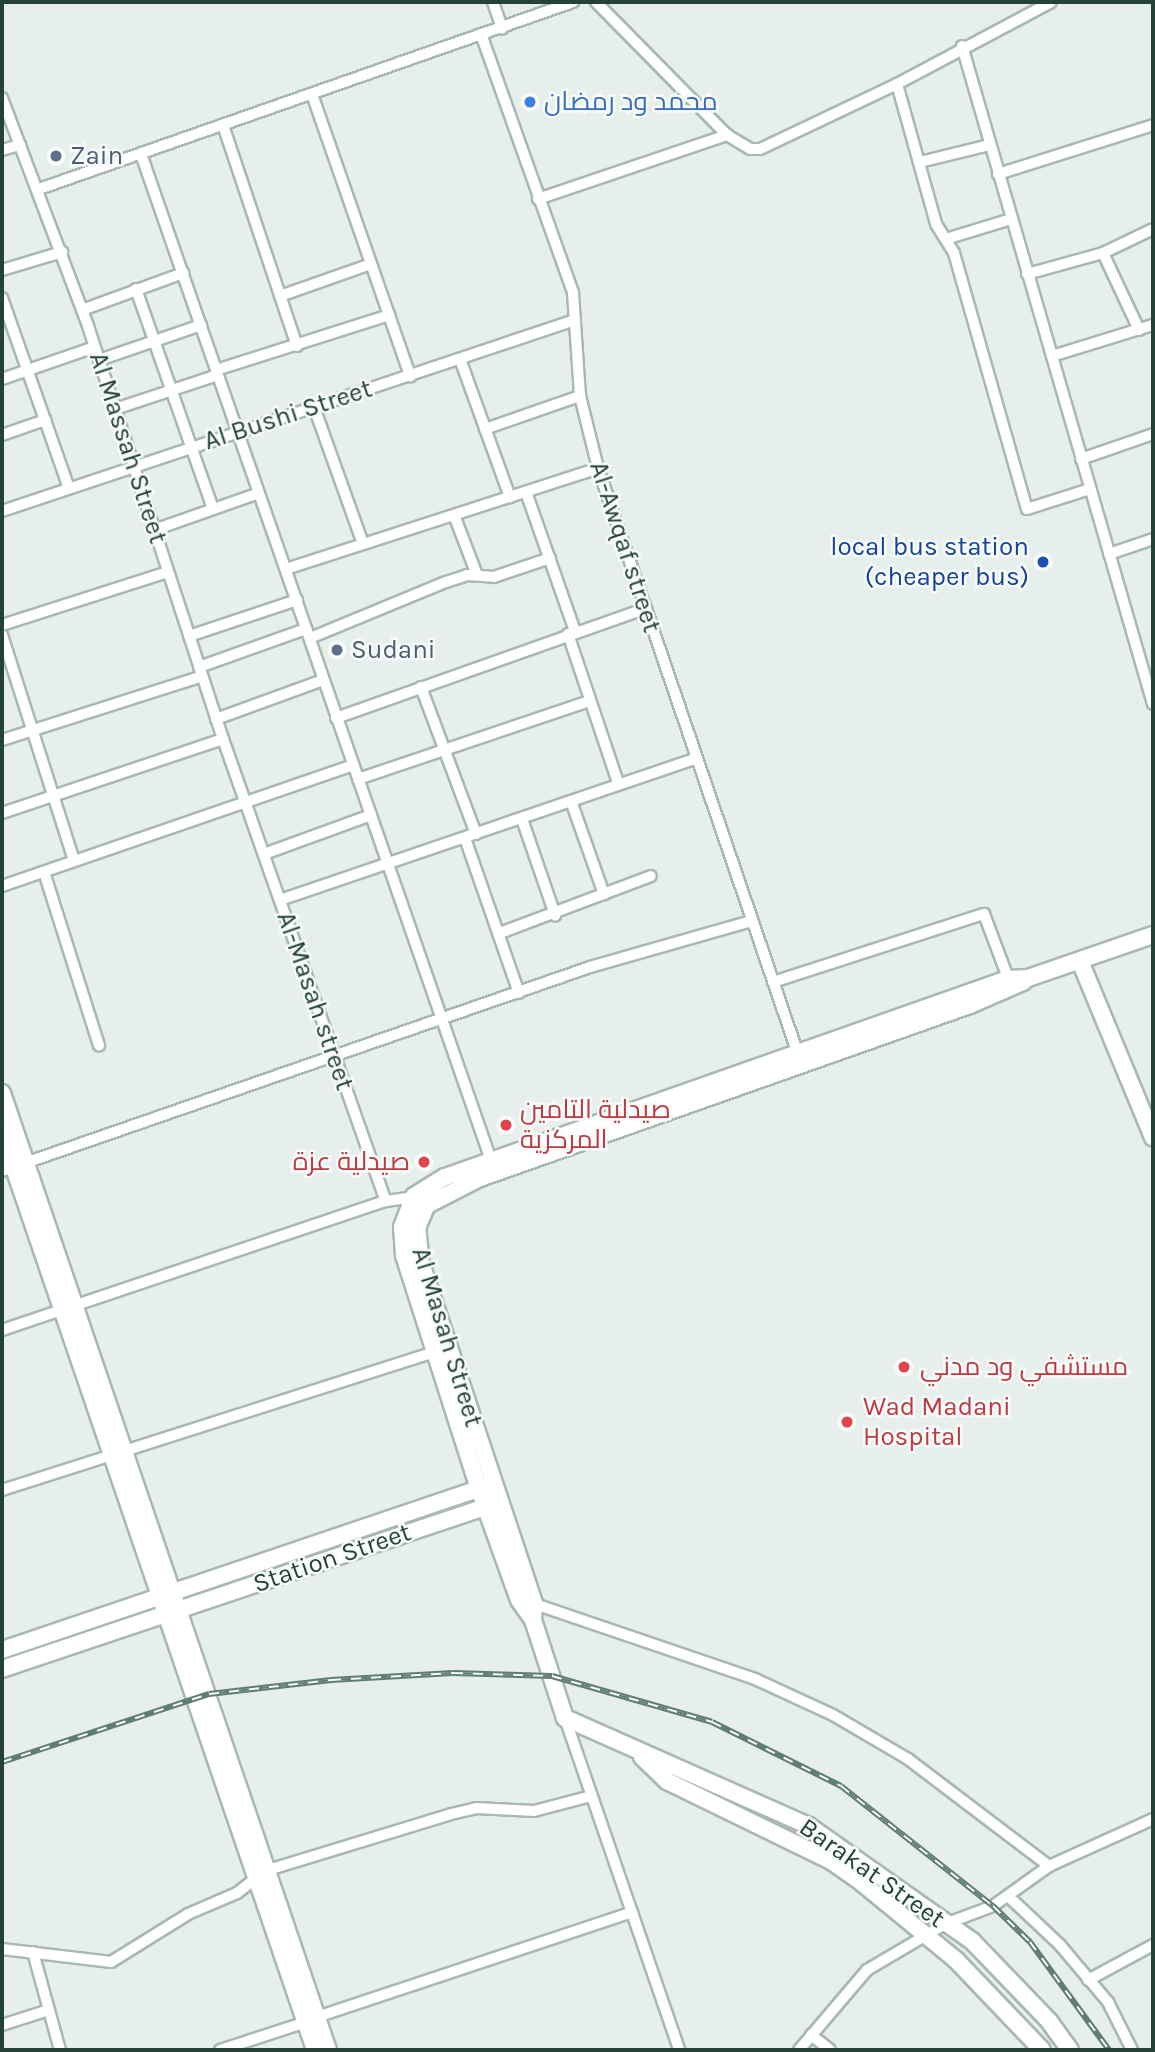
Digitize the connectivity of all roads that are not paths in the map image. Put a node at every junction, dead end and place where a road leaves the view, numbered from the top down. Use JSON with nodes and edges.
{"nodes":[{"id":1,"x":493,"y":2,"type":"edge"},
{"id":2,"x":573,"y":2,"type":"edge"},
{"id":3,"x":596,"y":2,"type":"edge"},
{"id":4,"x":1051,"y":2,"type":"edge"},
{"id":5,"x":502,"y":28,"type":"junction"},
{"id":6,"x":481,"y":34,"type":"junction"},
{"id":7,"x":962,"y":46,"type":"junction"},
{"id":8,"x":897,"y":84,"type":"junction"},
{"id":9,"x":312,"y":94,"type":"junction"},
{"id":10,"x":2,"y":98,"type":"edge"},
{"id":11,"x":223,"y":125,"type":"junction"},
{"id":12,"x":1153,"y":125,"type":"edge"},
{"id":13,"x":727,"y":135,"type":"junction"},
{"id":14,"x":20,"y":145,"type":"junction"},
{"id":15,"x":989,"y":145,"type":"junction"},
{"id":16,"x":2,"y":150,"type":"edge"},
{"id":17,"x":141,"y":154,"type":"junction"},
{"id":18,"x":920,"y":162,"type":"junction"},
{"id":19,"x":998,"y":174,"type":"junction"},
{"id":20,"x":39,"y":189,"type":"junction"},
{"id":21,"x":538,"y":199,"type":"junction"},
{"id":22,"x":1011,"y":219,"type":"junction"},
{"id":23,"x":1153,"y":229,"type":"edge"},
{"id":24,"x":948,"y":238,"type":"junction"},
{"id":25,"x":62,"y":252,"type":"junction"},
{"id":26,"x":1103,"y":253,"type":"junction"},
{"id":27,"x":371,"y":264,"type":"junction"},
{"id":28,"x":2,"y":271,"type":"edge"},
{"id":29,"x":183,"y":273,"type":"junction"},
{"id":30,"x":1027,"y":274,"type":"junction"},
{"id":31,"x":136,"y":289,"type":"junction"},
{"id":32,"x":280,"y":296,"type":"junction"},
{"id":33,"x":2,"y":298,"type":"edge"},
{"id":34,"x":82,"y":310,"type":"junction"},
{"id":35,"x":389,"y":315,"type":"junction"},
{"id":36,"x":575,"y":320,"type":"junction"},
{"id":37,"x":5,"y":321,"type":"edge"},
{"id":38,"x":201,"y":325,"type":"junction"},
{"id":39,"x":1153,"y":325,"type":"edge"},
{"id":40,"x":1139,"y":330,"type":"junction"},
{"id":41,"x":154,"y":340,"type":"junction"},
{"id":42,"x":297,"y":346,"type":"junction"},
{"id":43,"x":95,"y":347,"type":"junction"},
{"id":44,"x":1052,"y":356,"type":"junction"},
{"id":45,"x":460,"y":359,"type":"junction"},
{"id":46,"x":99,"y":360,"type":"junction"},
{"id":47,"x":27,"y":370,"type":"junction"},
{"id":48,"x":217,"y":372,"type":"junction"},
{"id":49,"x":410,"y":376,"type":"junction"},
{"id":50,"x":2,"y":379,"type":"edge"},
{"id":51,"x":172,"y":390,"type":"junction"},
{"id":52,"x":580,"y":396,"type":"junction"},
{"id":53,"x":314,"y":407,"type":"junction"},
{"id":54,"x":115,"y":409,"type":"junction"},
{"id":55,"x":45,"y":420,"type":"junction"},
{"id":56,"x":485,"y":429,"type":"junction"},
{"id":57,"x":238,"y":431,"type":"junction"},
{"id":58,"x":1153,"y":434,"type":"edge"},
{"id":59,"x":2,"y":435,"type":"edge"},
{"id":60,"x":192,"y":447,"type":"junction"},
{"id":61,"x":1081,"y":459,"type":"junction"},
{"id":62,"x":134,"y":467,"type":"junction"},
{"id":63,"x":598,"y":468,"type":"junction"},
{"id":64,"x":69,"y":488,"type":"junction"},
{"id":65,"x":1090,"y":489,"type":"junction"},
{"id":66,"x":526,"y":492,"type":"junction"},
{"id":67,"x":259,"y":493,"type":"junction"},
{"id":68,"x":510,"y":497,"type":"junction"},
{"id":69,"x":213,"y":509,"type":"junction"},
{"id":70,"x":2,"y":511,"type":"edge"},
{"id":71,"x":454,"y":515,"type":"junction"},
{"id":72,"x":155,"y":530,"type":"junction"},
{"id":73,"x":1153,"y":539,"type":"edge"},
{"id":74,"x":363,"y":544,"type":"junction"},
{"id":75,"x":1109,"y":554,"type":"junction"},
{"id":76,"x":550,"y":558,"type":"junction"},
{"id":77,"x":286,"y":569,"type":"junction"},
{"id":78,"x":168,"y":572,"type":"junction"},
{"id":79,"x":477,"y":575,"type":"junction"},
{"id":80,"x":297,"y":600,"type":"junction"},
{"id":81,"x":643,"y":609,"type":"junction"},
{"id":82,"x":2,"y":625,"type":"edge"},
{"id":83,"x":571,"y":633,"type":"junction"},
{"id":84,"x":308,"y":634,"type":"junction"},
{"id":85,"x":2,"y":635,"type":"edge"},
{"id":86,"x":189,"y":636,"type":"junction"},
{"id":87,"x":1148,"y":668,"type":"edge"},
{"id":88,"x":201,"y":672,"type":"junction"},
{"id":89,"x":323,"y":680,"type":"junction"},
{"id":90,"x":421,"y":687,"type":"junction"},
{"id":91,"x":590,"y":701,"type":"junction"},
{"id":92,"x":1153,"y":704,"type":"edge"},
{"id":93,"x":336,"y":718,"type":"junction"},
{"id":94,"x":216,"y":719,"type":"junction"},
{"id":95,"x":34,"y":730,"type":"junction"},
{"id":96,"x":223,"y":739,"type":"junction"},
{"id":97,"x":2,"y":740,"type":"edge"},
{"id":98,"x":446,"y":751,"type":"junction"},
{"id":99,"x":694,"y":759,"type":"junction"},
{"id":100,"x":353,"y":765,"type":"junction"},
{"id":101,"x":358,"y":779,"type":"junction"},
{"id":102,"x":618,"y":783,"type":"junction"},
{"id":103,"x":53,"y":796,"type":"junction"},
{"id":104,"x":571,"y":801,"type":"junction"},
{"id":105,"x":246,"y":802,"type":"junction"},
{"id":106,"x":2,"y":813,"type":"edge"},
{"id":107,"x":371,"y":815,"type":"junction"},
{"id":108,"x":522,"y":819,"type":"junction"},
{"id":109,"x":471,"y":836,"type":"junction"},
{"id":110,"x":264,"y":854,"type":"junction"},
{"id":111,"x":74,"y":861,"type":"junction"},
{"id":112,"x":388,"y":861,"type":"junction"},
{"id":113,"x":44,"y":872,"type":"junction"},
{"id":114,"x":652,"y":876,"type":"dead end"},
{"id":115,"x":2,"y":887,"type":"edge"},
{"id":116,"x":604,"y":894,"type":"junction"},
{"id":117,"x":280,"y":900,"type":"junction"},
{"id":118,"x":555,"y":915,"type":"junction"},
{"id":119,"x":751,"y":921,"type":"junction"},
{"id":120,"x":499,"y":933,"type":"junction"},
{"id":121,"x":1153,"y":935,"type":"edge"},
{"id":122,"x":1080,"y":961,"type":"junction"},
{"id":123,"x":774,"y":982,"type":"junction"},
{"id":124,"x":1010,"y":984,"type":"junction"},
{"id":125,"x":519,"y":993,"type":"junction"},
{"id":126,"x":443,"y":1019,"type":"junction"},
{"id":127,"x":99,"y":1045,"type":"dead end"},
{"id":128,"x":798,"y":1054,"type":"junction"},
{"id":129,"x":335,"y":1058,"type":"junction"},
{"id":130,"x":717,"y":1089,"type":"junction"},
{"id":131,"x":2,"y":1093,"type":"edge"},
{"id":132,"x":2,"y":1133,"type":"edge"},
{"id":133,"x":1153,"y":1137,"type":"edge"},
{"id":134,"x":13,"y":1167,"type":"edge"},
{"id":135,"x":493,"y":1167,"type":"junction"},
{"id":136,"x":386,"y":1201,"type":"junction"},
{"id":137,"x":421,"y":1201,"type":"junction"},
{"id":138,"x":69,"y":1309,"type":"junction"},
{"id":139,"x":2,"y":1330,"type":"edge"},
{"id":140,"x":434,"y":1352,"type":"junction"},
{"id":141,"x":117,"y":1451,"type":"junction"},
{"id":142,"x":486,"y":1487,"type":"junction"},
{"id":143,"x":2,"y":1490,"type":"edge"},
{"id":144,"x":492,"y":1504,"type":"junction"},
{"id":145,"x":166,"y":1595,"type":"junction"},
{"id":146,"x":526,"y":1602,"type":"junction"},
{"id":147,"x":171,"y":1612,"type":"junction"},
{"id":148,"x":2,"y":1650,"type":"edge"},
{"id":149,"x":2,"y":1670,"type":"edge"},
{"id":150,"x":565,"y":1718,"type":"junction"},
{"id":151,"x":635,"y":1751,"type":"junction"},
{"id":152,"x":591,"y":1796,"type":"junction"},
{"id":153,"x":1153,"y":1819,"type":"edge"},
{"id":154,"x":1049,"y":1866,"type":"junction"},
{"id":155,"x":262,"y":1874,"type":"junction"},
{"id":156,"x":1008,"y":1896,"type":"junction"},
{"id":157,"x":632,"y":1912,"type":"junction"},
{"id":158,"x":945,"y":1924,"type":"junction"},
{"id":159,"x":923,"y":1936,"type":"junction"},
{"id":160,"x":1153,"y":1945,"type":"edge"},
{"id":161,"x":2,"y":1949,"type":"edge"},
{"id":162,"x":33,"y":1952,"type":"junction"},
{"id":163,"x":1088,"y":1980,"type":"junction"},
{"id":164,"x":49,"y":2010,"type":"junction"},
{"id":165,"x":311,"y":2020,"type":"junction"},
{"id":166,"x":2,"y":2025,"type":"edge"},
{"id":167,"x":811,"y":2035,"type":"junction"},
{"id":168,"x":60,"y":2050,"type":"edge"},
{"id":169,"x":220,"y":2050,"type":"edge"},
{"id":170,"x":315,"y":2050,"type":"edge"},
{"id":171,"x":328,"y":2050,"type":"edge"},
{"id":172,"x":679,"y":2050,"type":"edge"},
{"id":173,"x":799,"y":2050,"type":"edge"},
{"id":174,"x":830,"y":2050,"type":"edge"},
{"id":175,"x":1042,"y":2050,"type":"edge"},
{"id":176,"x":1070,"y":2050,"type":"edge"},
{"id":177,"x":1132,"y":2050,"type":"edge"}],
"edges":[{"from":1,"to":5,"type":"street"},
{"from":2,"to":5,"type":"street"},
{"from":3,"to":13,"type":"street"},
{"from":4,"to":7,"type":"street"},
{"from":5,"to":6,"type":"street"},
{"from":6,"to":9,"type":"street"},
{"from":6,"to":21,"type":"street","name":"Al-Awqaf street"},
{"from":7,"to":8,"type":"street"},
{"from":7,"to":15,"type":"street"},
{"from":8,"to":13,"type":"street"},
{"from":8,"to":18,"type":"street"},
{"from":9,"to":11,"type":"street"},
{"from":9,"to":27,"type":"street"},
{"from":10,"to":14,"type":"street","name":"Al Massah Street"},
{"from":11,"to":17,"type":"street"},
{"from":11,"to":32,"type":"street"},
{"from":12,"to":19,"type":"street"},
{"from":13,"to":21,"type":"street"},
{"from":14,"to":16,"type":"street"},
{"from":14,"to":20,"type":"street","name":"Al Massah Street"},
{"from":15,"to":18,"type":"street"},
{"from":15,"to":19,"type":"street"},
{"from":17,"to":20,"type":"street"},
{"from":17,"to":29,"type":"street"},
{"from":18,"to":24,"type":"street"},
{"from":19,"to":22,"type":"street"},
{"from":20,"to":25,"type":"street","name":"Al Massah Street"},
{"from":21,"to":36,"type":"street","name":"Al-Awqaf street"},
{"from":22,"to":24,"type":"street"},
{"from":22,"to":30,"type":"street"},
{"from":23,"to":26,"type":"street"},
{"from":24,"to":65,"type":"street"},
{"from":25,"to":28,"type":"street"},
{"from":25,"to":34,"type":"street","name":"Al Massah Street"},
{"from":26,"to":30,"type":"street"},
{"from":26,"to":40,"type":"street"},
{"from":27,"to":32,"type":"street"},
{"from":27,"to":35,"type":"street"},
{"from":29,"to":31,"type":"street"},
{"from":29,"to":38,"type":"street"},
{"from":30,"to":44,"type":"street"},
{"from":31,"to":34,"type":"street"},
{"from":31,"to":41,"type":"street"},
{"from":32,"to":42,"type":"street"},
{"from":33,"to":37,"type":"street"},
{"from":34,"to":43,"type":"street","name":"Al Massah Street"},
{"from":35,"to":42,"type":"street"},
{"from":35,"to":49,"type":"street"},
{"from":36,"to":45,"type":"street","name":"Al Bushi Street"},
{"from":36,"to":52,"type":"street","name":"Al-Awqaf street"},
{"from":37,"to":47,"type":"street"},
{"from":38,"to":41,"type":"street"},
{"from":38,"to":48,"type":"street"},
{"from":39,"to":40,"type":"street"},
{"from":40,"to":44,"type":"street"},
{"from":41,"to":46,"type":"street"},
{"from":41,"to":51,"type":"street"},
{"from":42,"to":48,"type":"street"},
{"from":43,"to":46,"type":"street","name":"Al Massah Street"},
{"from":43,"to":47,"type":"street"},
{"from":44,"to":61,"type":"street"},
{"from":45,"to":49,"type":"street","name":"Al Bushi Street"},
{"from":45,"to":56,"type":"street"},
{"from":46,"to":54,"type":"street","name":"Al Massah Street"},
{"from":47,"to":50,"type":"street"},
{"from":47,"to":55,"type":"street"},
{"from":48,"to":51,"type":"street"},
{"from":48,"to":57,"type":"street"},
{"from":49,"to":53,"type":"street","name":"Al Bushi Street"},
{"from":51,"to":54,"type":"street"},
{"from":51,"to":60,"type":"street"},
{"from":52,"to":56,"type":"street"},
{"from":52,"to":63,"type":"street","name":"Al-Awqaf street"},
{"from":53,"to":57,"type":"street","name":"Al Bushi Street"},
{"from":53,"to":74,"type":"street"},
{"from":54,"to":62,"type":"street","name":"Al Massah Street"},
{"from":55,"to":59,"type":"street"},
{"from":55,"to":64,"type":"street"},
{"from":56,"to":68,"type":"street"},
{"from":57,"to":60,"type":"street","name":"Al Bushi Street"},
{"from":57,"to":67,"type":"street"},
{"from":58,"to":61,"type":"street"},
{"from":60,"to":62,"type":"street","name":"Al Bushi Street"},
{"from":60,"to":69,"type":"street"},
{"from":61,"to":65,"type":"street"},
{"from":62,"to":64,"type":"street","name":"Al Bushi Street"},
{"from":62,"to":72,"type":"street","name":"Al Massah Street"},
{"from":63,"to":66,"type":"street"},
{"from":63,"to":81,"type":"street","name":"Al-Awqaf street"},
{"from":64,"to":70,"type":"street","name":"Al Bushi Street"},
{"from":65,"to":75,"type":"street"},
{"from":66,"to":68,"type":"street"},
{"from":66,"to":76,"type":"street"},
{"from":67,"to":69,"type":"street"},
{"from":67,"to":77,"type":"street"},
{"from":68,"to":71,"type":"street"},
{"from":69,"to":72,"type":"street"},
{"from":71,"to":74,"type":"street"},
{"from":71,"to":79,"type":"street"},
{"from":72,"to":78,"type":"street","name":"Al Massah Street"},
{"from":73,"to":75,"type":"street"},
{"from":74,"to":77,"type":"street"},
{"from":75,"to":87,"type":"street"},
{"from":76,"to":79,"type":"street"},
{"from":76,"to":83,"type":"street"},
{"from":77,"to":80,"type":"street"},
{"from":78,"to":82,"type":"street"},
{"from":78,"to":86,"type":"street","name":"Al Massah Street"},
{"from":79,"to":84,"type":"street"},
{"from":80,"to":84,"type":"street"},
{"from":80,"to":86,"type":"street"},
{"from":81,"to":83,"type":"street"},
{"from":81,"to":99,"type":"street","name":"Al-Awqaf street"},
{"from":83,"to":90,"type":"street"},
{"from":83,"to":91,"type":"street"},
{"from":84,"to":88,"type":"street"},
{"from":84,"to":89,"type":"street"},
{"from":85,"to":95,"type":"street"},
{"from":86,"to":88,"type":"street","name":"Al Massah Street"},
{"from":87,"to":92,"type":"street"},
{"from":88,"to":94,"type":"street","name":"Al Massah Street"},
{"from":88,"to":95,"type":"street"},
{"from":89,"to":93,"type":"street"},
{"from":89,"to":94,"type":"street"},
{"from":90,"to":93,"type":"street"},
{"from":90,"to":98,"type":"street"},
{"from":91,"to":98,"type":"street"},
{"from":91,"to":102,"type":"street"},
{"from":93,"to":100,"type":"street"},
{"from":94,"to":96,"type":"street","name":"Al Massah Street"},
{"from":95,"to":97,"type":"street"},
{"from":95,"to":103,"type":"street"},
{"from":96,"to":103,"type":"street"},
{"from":96,"to":105,"type":"street","name":"Al Massah Street"},
{"from":98,"to":101,"type":"street"},
{"from":98,"to":109,"type":"street"},
{"from":99,"to":102,"type":"street"},
{"from":99,"to":119,"type":"street","name":"Al-Awqaf street"},
{"from":100,"to":101,"type":"street"},
{"from":100,"to":105,"type":"street"},
{"from":101,"to":107,"type":"street"},
{"from":102,"to":104,"type":"street"},
{"from":103,"to":106,"type":"street"},
{"from":103,"to":111,"type":"street"},
{"from":104,"to":108,"type":"street"},
{"from":104,"to":116,"type":"street"},
{"from":105,"to":110,"type":"street","name":"Al-Masah street"},
{"from":105,"to":111,"type":"street"},
{"from":107,"to":110,"type":"street"},
{"from":107,"to":112,"type":"street"},
{"from":108,"to":109,"type":"street"},
{"from":108,"to":118,"type":"street"},
{"from":109,"to":112,"type":"street"},
{"from":109,"to":120,"type":"street"},
{"from":110,"to":117,"type":"street","name":"Al-Masah street"},
{"from":111,"to":113,"type":"street"},
{"from":112,"to":117,"type":"street"},
{"from":112,"to":126,"type":"street"},
{"from":113,"to":115,"type":"street"},
{"from":113,"to":127,"type":"street"},
{"from":114,"to":116,"type":"street"},
{"from":116,"to":118,"type":"street"},
{"from":117,"to":129,"type":"street","name":"Al-Masah street"},
{"from":118,"to":120,"type":"street"},
{"from":119,"to":123,"type":"street","name":"Al-Awqaf street"},
{"from":119,"to":125,"type":"street"},
{"from":120,"to":125,"type":"street"},
{"from":121,"to":122,"type":"main road"},
{"from":122,"to":124,"type":"main road"},
{"from":122,"to":133,"type":"main road"},
{"from":123,"to":124,"type":"street"},
{"from":123,"to":128,"type":"street","name":"Al-Awqaf street"},
{"from":124,"to":128,"type":"main road"},
{"from":124,"to":130,"type":"main road"},
{"from":125,"to":126,"type":"street"},
{"from":126,"to":129,"type":"street"},
{"from":126,"to":135,"type":"street"},
{"from":128,"to":130,"type":"main road"},
{"from":129,"to":134,"type":"street"},
{"from":129,"to":136,"type":"street","name":"Al-Masah street"},
{"from":130,"to":135,"type":"main road"},
{"from":131,"to":134,"type":"main road"},
{"from":132,"to":134,"type":"main road"},
{"from":134,"to":138,"type":"main road"},
{"from":135,"to":137,"type":"main road"},
{"from":136,"to":137,"type":"street"},
{"from":136,"to":138,"type":"street"},
{"from":137,"to":140,"type":"main road","name":"Al Masah Street"},
{"from":137,"to":142,"type":"main road","name":"Al Masah Street"},
{"from":138,"to":139,"type":"street"},
{"from":138,"to":141,"type":"main road"},
{"from":140,"to":141,"type":"street"},
{"from":140,"to":142,"type":"main road","name":"Al Masah Street"},
{"from":141,"to":143,"type":"street"},
{"from":141,"to":145,"type":"main road"},
{"from":142,"to":144,"type":"main road"},
{"from":142,"to":145,"type":"main road"},
{"from":144,"to":146,"type":"main road"},
{"from":144,"to":147,"type":"main road","name":"Station Street"},
{"from":145,"to":147,"type":"main road"},
{"from":145,"to":148,"type":"main road"},
{"from":146,"to":150,"type":"main road"},
{"from":146,"to":154,"type":"street"},
{"from":147,"to":149,"type":"main road","name":"Station Street"},
{"from":147,"to":155,"type":"main road"},
{"from":150,"to":151,"type":"main road","name":"Barakat Street"},
{"from":150,"to":152,"type":"street"},
{"from":151,"to":158,"type":"main road","name":"Barakat Street"},
{"from":151,"to":159,"type":"main road","name":"Barakat Street"},
{"from":152,"to":155,"type":"street"},
{"from":152,"to":157,"type":"street"},
{"from":153,"to":154,"type":"street"},
{"from":154,"to":156,"type":"street"},
{"from":155,"to":162,"type":"street"},
{"from":155,"to":165,"type":"main road"},
{"from":156,"to":158,"type":"street"},
{"from":156,"to":163,"type":"street"},
{"from":157,"to":165,"type":"street"},
{"from":157,"to":172,"type":"street"},
{"from":158,"to":159,"type":"street"},
{"from":158,"to":176,"type":"main road","name":"Barakat Street"},
{"from":159,"to":167,"type":"street"},
{"from":159,"to":175,"type":"main road","name":"Barakat Street"},
{"from":160,"to":163,"type":"street"},
{"from":161,"to":162,"type":"street"},
{"from":162,"to":164,"type":"street"},
{"from":163,"to":177,"type":"street"},
{"from":164,"to":166,"type":"street"},
{"from":164,"to":168,"type":"street"},
{"from":165,"to":169,"type":"street"},
{"from":165,"to":170,"type":"main road"},
{"from":165,"to":171,"type":"main road"},
{"from":167,"to":173,"type":"street"},
{"from":167,"to":174,"type":"street"}]}
